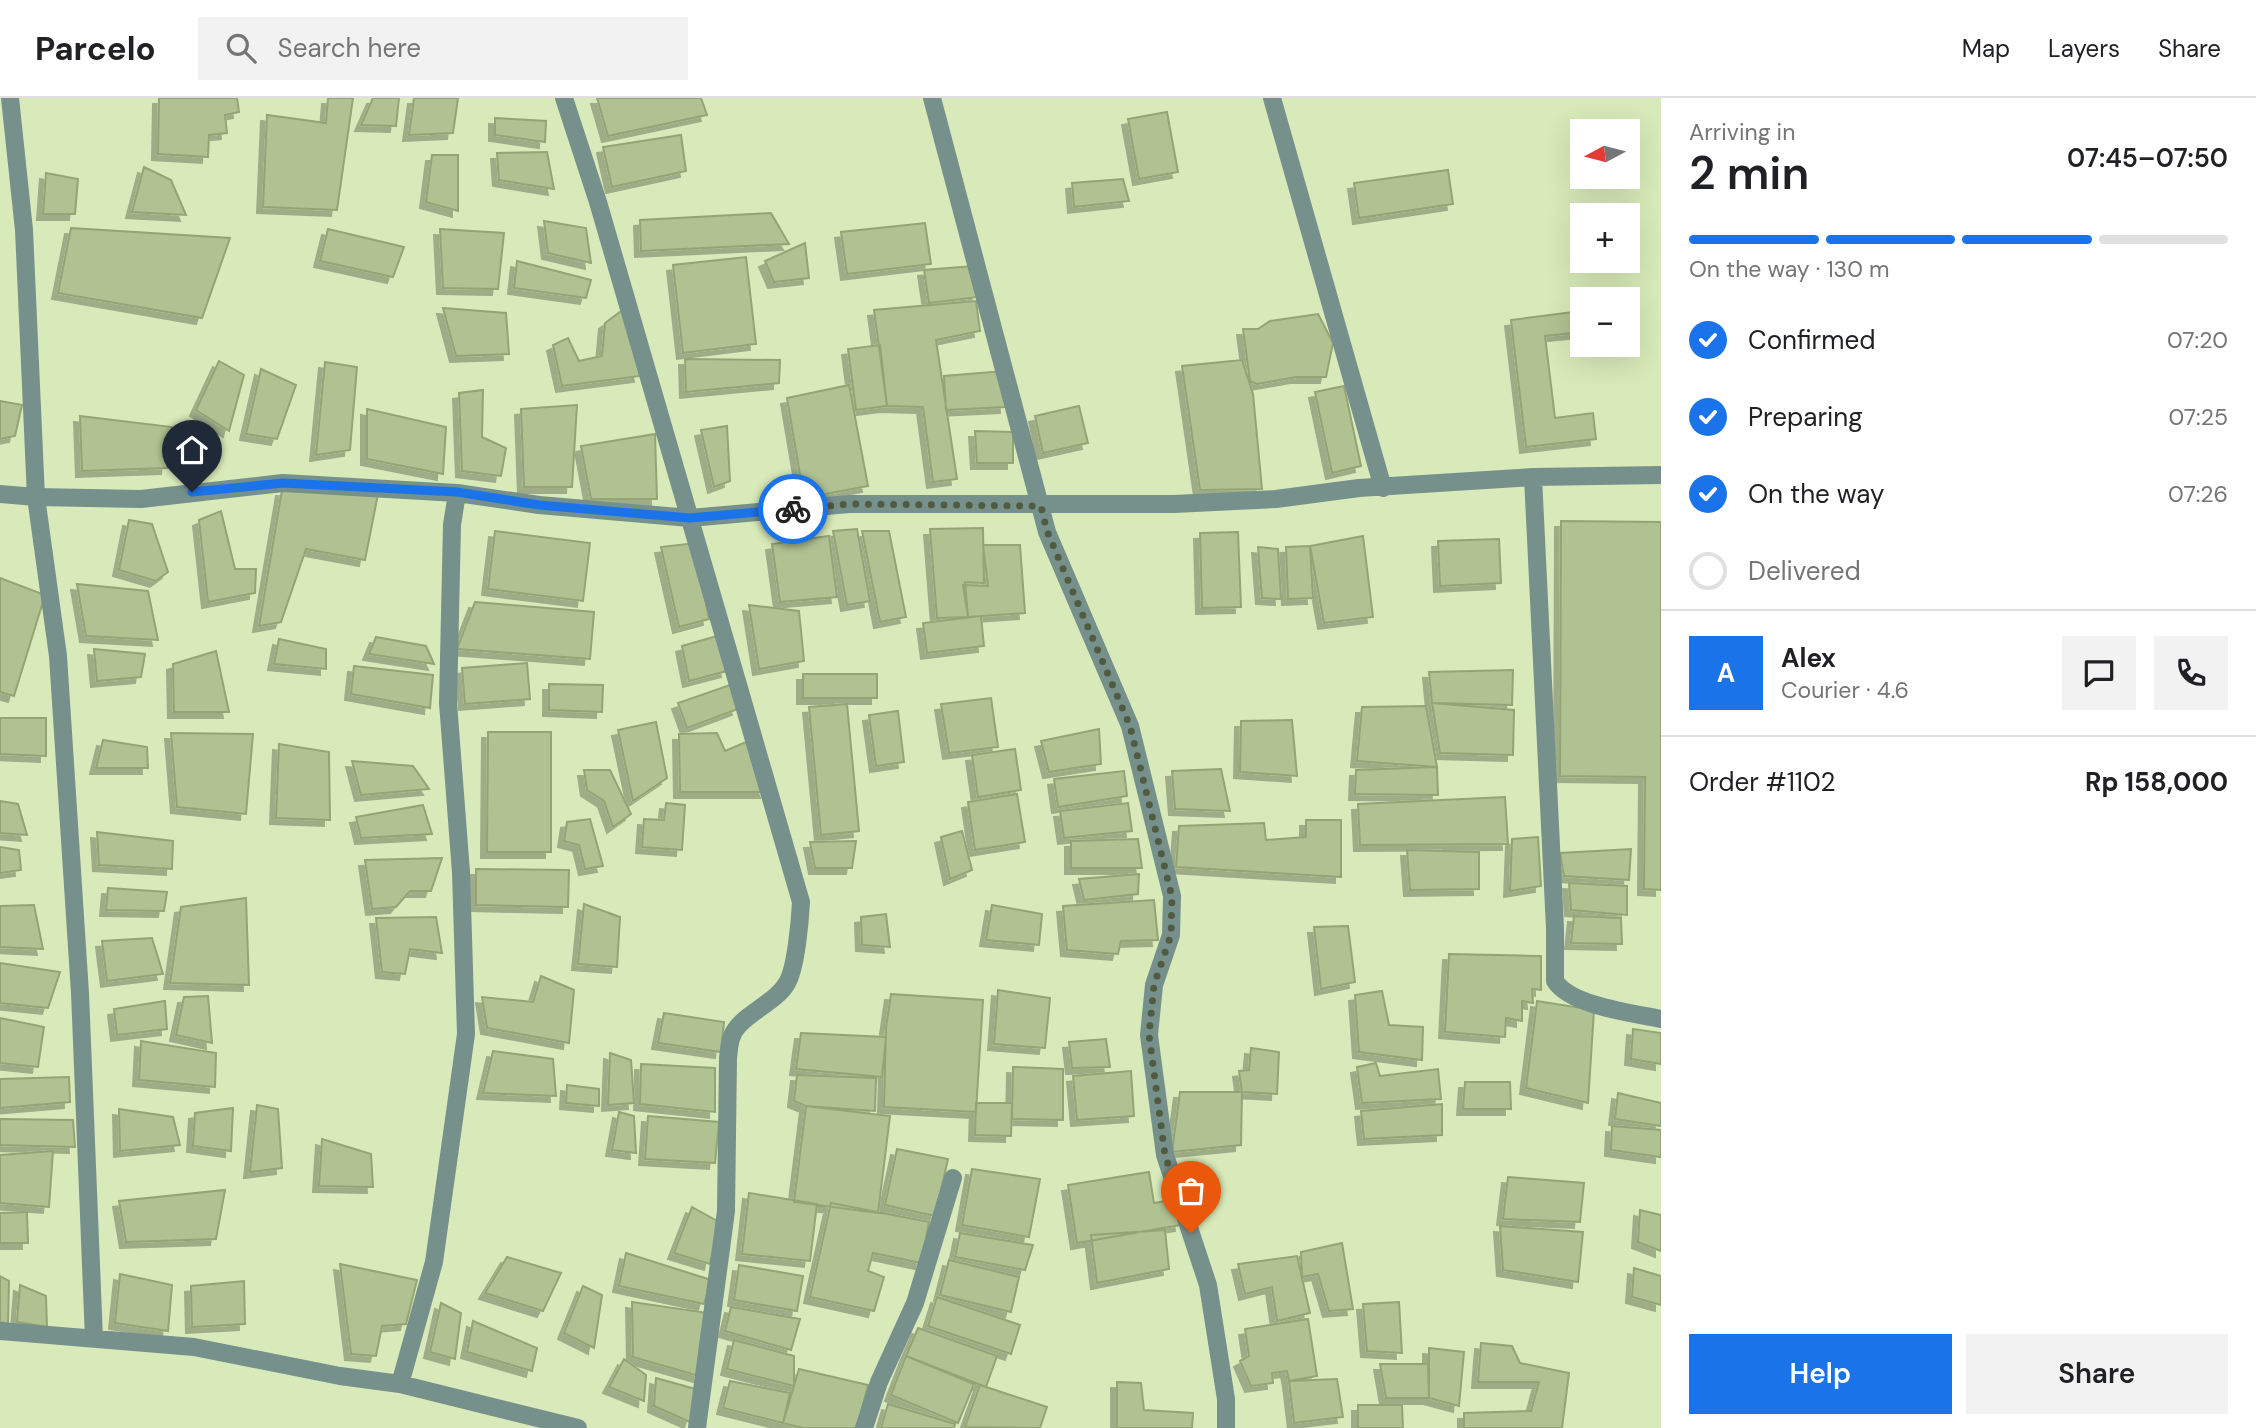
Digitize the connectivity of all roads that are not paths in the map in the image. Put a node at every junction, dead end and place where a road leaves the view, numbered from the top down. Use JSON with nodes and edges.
{"nodes":[{"id":1,"x":10,"y":98,"type":"edge"},
{"id":2,"x":564,"y":98,"type":"edge"},
{"id":3,"x":932,"y":98,"type":"edge"},
{"id":4,"x":1272,"y":98,"type":"edge"},
{"id":5,"x":1661,"y":475,"type":"edge"},
{"id":6,"x":1532,"y":477,"type":"junction"},
{"id":7,"x":1383,"y":488,"type":"junction"},
{"id":8,"x":0,"y":494,"type":"edge"},
{"id":9,"x":36,"y":497,"type":"junction"},
{"id":10,"x":456,"y":499,"type":"junction"},
{"id":11,"x":1041,"y":506,"type":"junction"},
{"id":12,"x":690,"y":518,"type":"junction"},
{"id":13,"x":1661,"y":1019,"type":"edge"},
{"id":14,"x":953,"y":1178,"type":"dead end"},
{"id":15,"x":0,"y":1331,"type":"edge"},
{"id":16,"x":94,"y":1339,"type":"junction"},
{"id":17,"x":400,"y":1384,"type":"junction"},
{"id":18,"x":578,"y":1428,"type":"edge"},
{"id":19,"x":697,"y":1428,"type":"edge"},
{"id":20,"x":864,"y":1428,"type":"edge"},
{"id":21,"x":1226,"y":1428,"type":"edge"}],
"edges":[{"from":1,"to":9,"type":"street"},
{"from":2,"to":12,"type":"street"},
{"from":3,"to":11,"type":"street"},
{"from":4,"to":7,"type":"street"},
{"from":5,"to":6,"type":"street"},
{"from":6,"to":7,"type":"street"},
{"from":6,"to":13,"type":"street"},
{"from":7,"to":11,"type":"street"},
{"from":8,"to":9,"type":"street"},
{"from":9,"to":10,"type":"street"},
{"from":9,"to":16,"type":"street"},
{"from":10,"to":12,"type":"street"},
{"from":10,"to":17,"type":"street"},
{"from":11,"to":12,"type":"street"},
{"from":11,"to":21,"type":"street"},
{"from":12,"to":19,"type":"street"},
{"from":14,"to":20,"type":"street"},
{"from":15,"to":16,"type":"street"},
{"from":16,"to":17,"type":"street"},
{"from":17,"to":18,"type":"street"}]}
